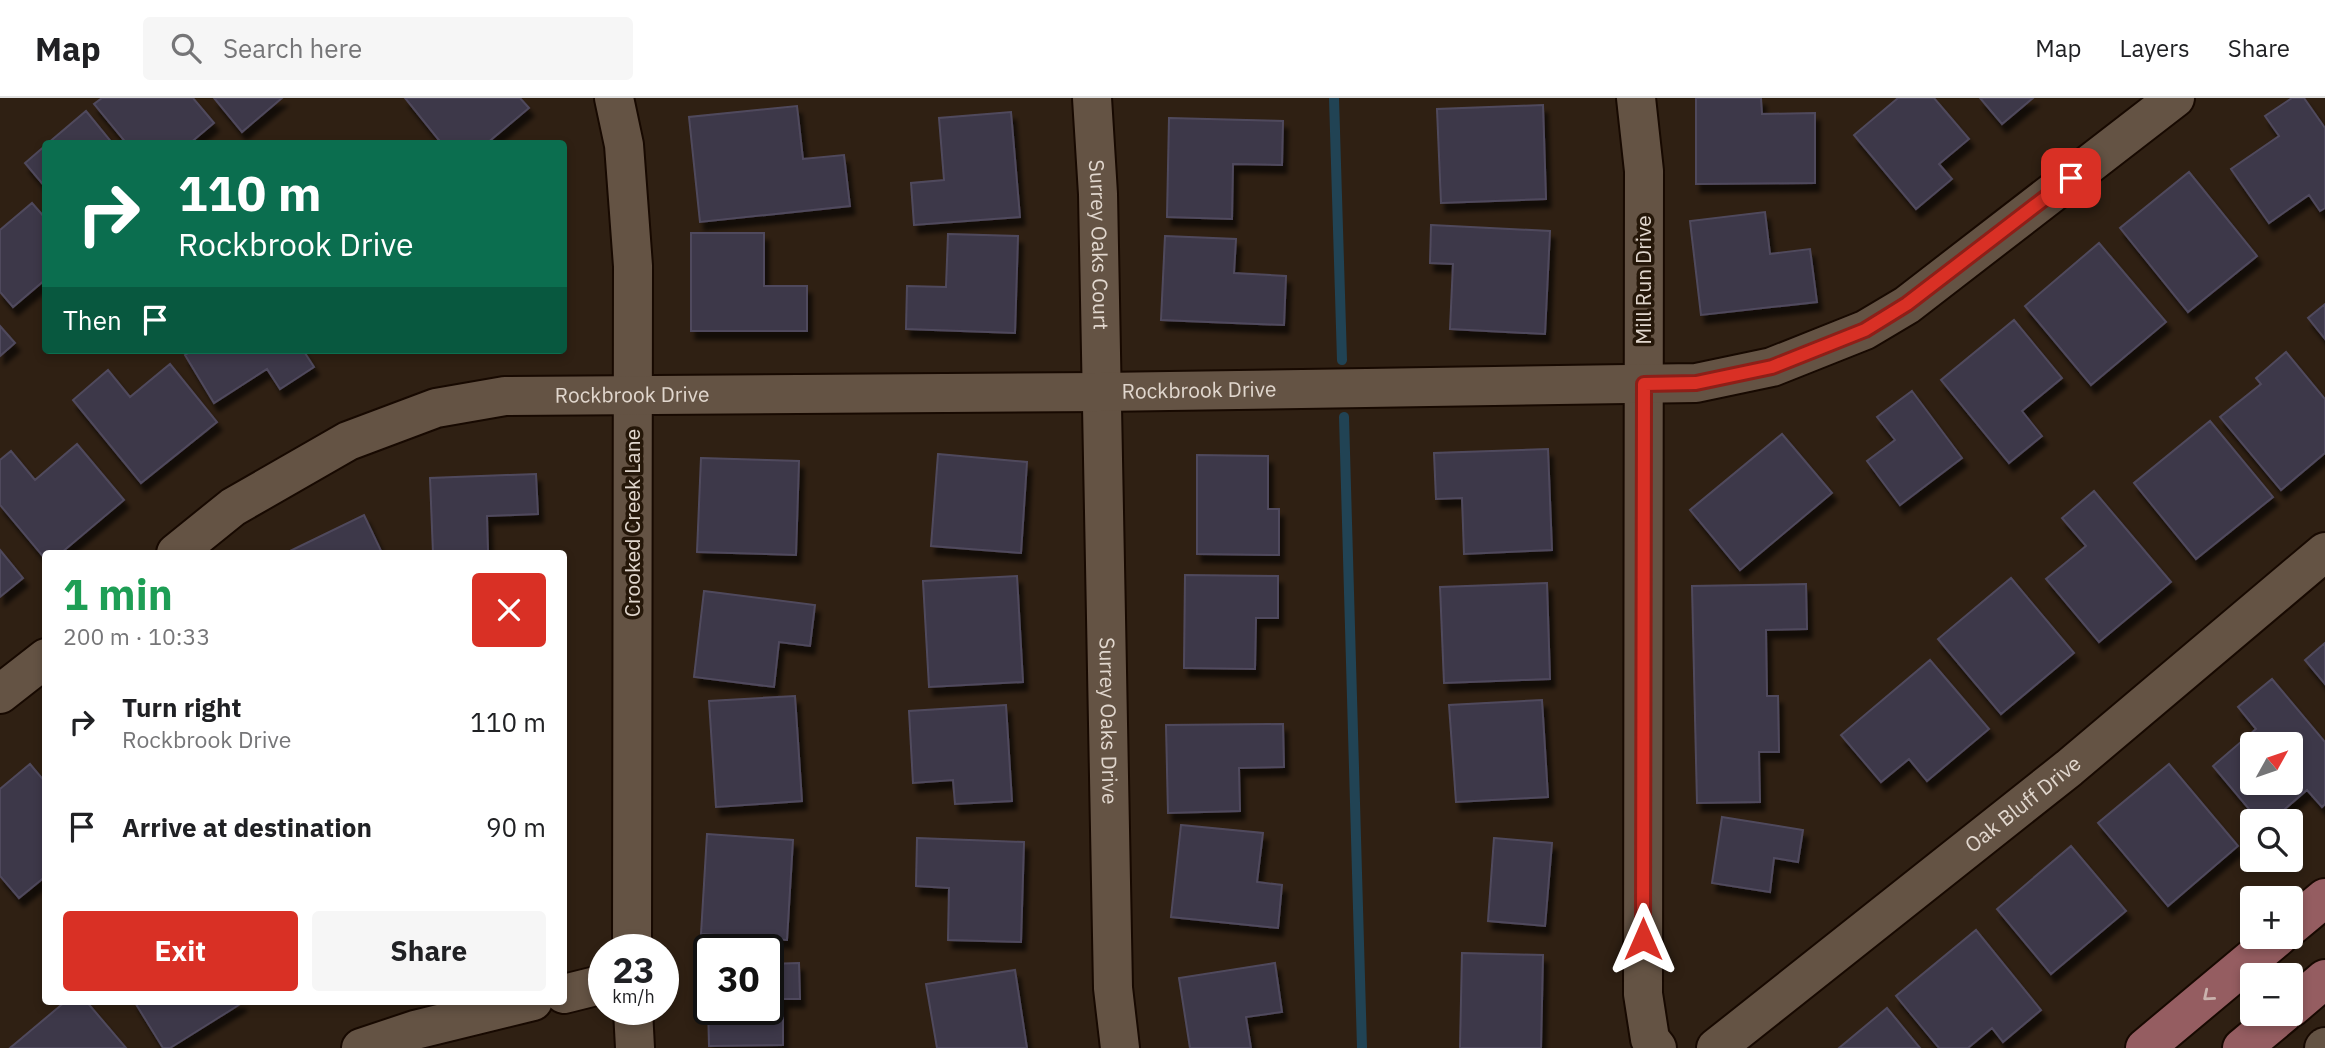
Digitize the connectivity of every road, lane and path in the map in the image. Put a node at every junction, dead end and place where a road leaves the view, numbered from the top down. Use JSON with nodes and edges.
{"nodes":[{"id":1,"x":614,"y":98,"type":"edge"},
{"id":2,"x":1091,"y":98,"type":"edge"},
{"id":3,"x":1636,"y":98,"type":"edge"},
{"id":4,"x":2174,"y":99,"type":"edge"},
{"id":5,"x":1644,"y":384,"type":"junction"},
{"id":6,"x":1101,"y":392,"type":"junction"},
{"id":7,"x":633,"y":395,"type":"junction"},
{"id":8,"x":180,"y":550,"type":"edge"},
{"id":9,"x":2325,"y":552,"type":"edge"},
{"id":10,"x":42,"y":661,"type":"edge"},
{"id":11,"x":0,"y":694,"type":"edge"},
{"id":12,"x":2325,"y":898,"type":"edge"},
{"id":13,"x":2303,"y":916,"type":"edge"},
{"id":14,"x":632,"y":934,"type":"edge"},
{"id":15,"x":2263,"y":949,"type":"edge"},
{"id":16,"x":2325,"y":979,"type":"edge"},
{"id":17,"x":588,"y":988,"type":"edge"},
{"id":18,"x":567,"y":993,"type":"edge"},
{"id":19,"x":2303,"y":997,"type":"edge"},
{"id":20,"x":517,"y":1005,"type":"edge"},
{"id":21,"x":634,"y":1025,"type":"edge"},
{"id":22,"x":2268,"y":1026,"type":"edge"},
{"id":23,"x":361,"y":1048,"type":"edge"},
{"id":24,"x":635,"y":1048,"type":"edge"},
{"id":25,"x":1119,"y":1048,"type":"edge"},
{"id":26,"x":1657,"y":1048,"type":"edge"},
{"id":27,"x":1716,"y":1048,"type":"edge"},
{"id":28,"x":2144,"y":1048,"type":"edge"},
{"id":29,"x":2242,"y":1048,"type":"edge"}],
"edges":[{"from":1,"to":7,"type":"street","name":"Crooked Creek Lane"},
{"from":2,"to":6,"type":"street","name":"Surrey Oaks Court"},
{"from":3,"to":5,"type":"street","name":"Mill Run Drive"},
{"from":4,"to":5,"type":"street","name":"Rockbrook Drive"},
{"from":5,"to":6,"type":"street","name":"Rockbrook Drive"},
{"from":5,"to":26,"type":"street","name":"Mill Run Drive"},
{"from":6,"to":7,"type":"street","name":"Rockbrook Drive"},
{"from":6,"to":25,"type":"street","name":"Surrey Oaks Drive"},
{"from":7,"to":8,"type":"street","name":"Rockbrook Drive"},
{"from":7,"to":14,"type":"street","name":"Crooked Creek Lane"},
{"from":9,"to":27,"type":"street","name":"Oak Bluff Drive"},
{"from":10,"to":11,"type":"street"},
{"from":12,"to":13,"type":"main road"},
{"from":15,"to":28,"type":"main road","one_way":true},
{"from":16,"to":19,"type":"main road"},
{"from":17,"to":18,"type":"street"},
{"from":20,"to":23,"type":"street"},
{"from":21,"to":24,"type":"street"},
{"from":22,"to":29,"type":"main road"}]}
